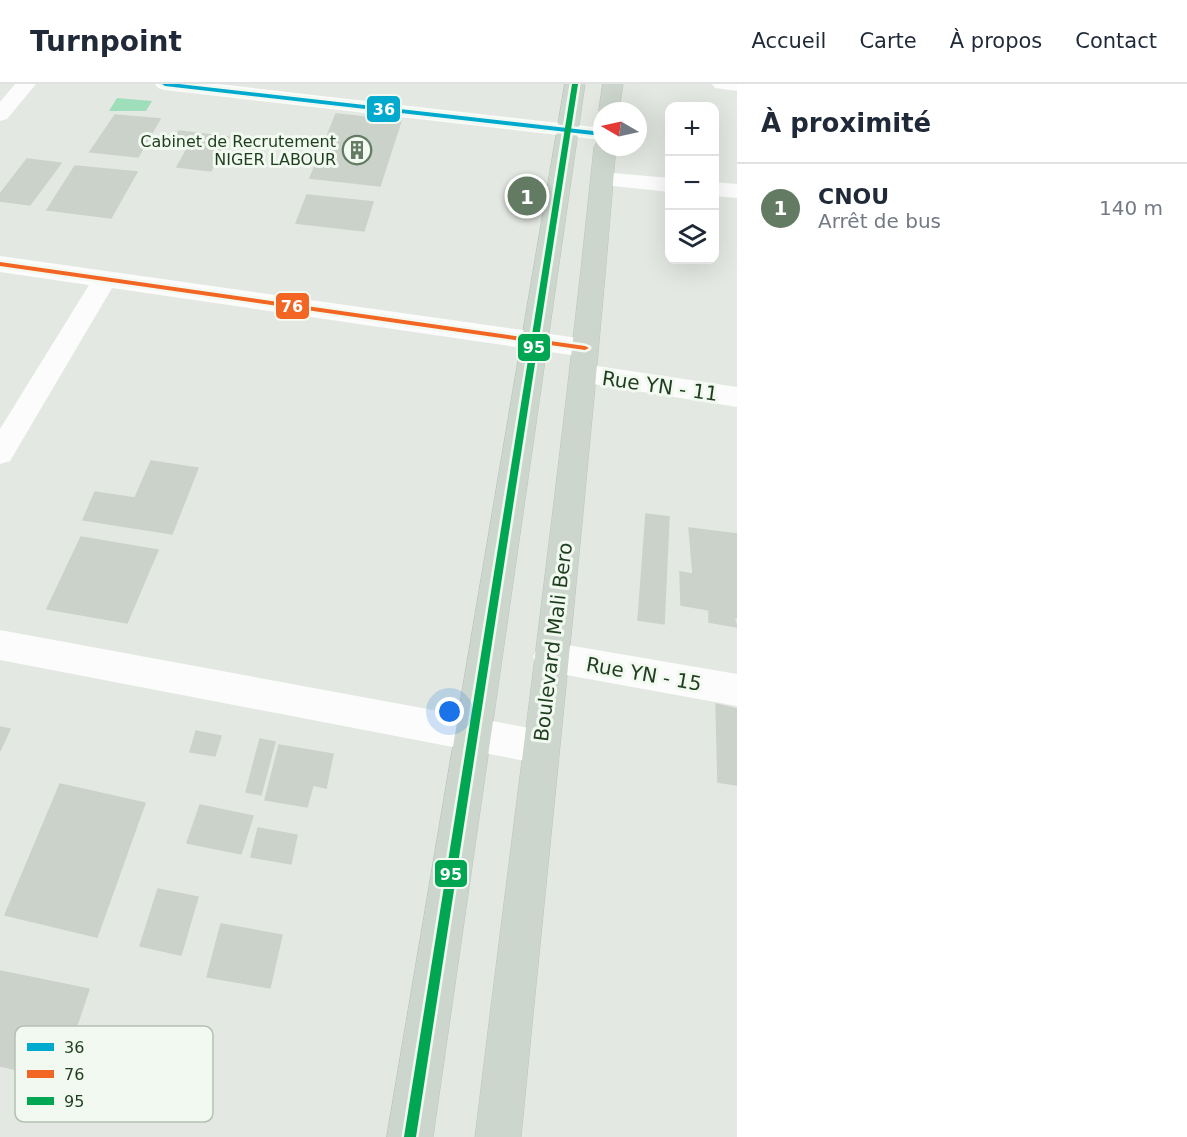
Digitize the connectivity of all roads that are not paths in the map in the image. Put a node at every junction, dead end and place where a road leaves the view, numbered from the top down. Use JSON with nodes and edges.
{"nodes":[{"id":1,"x":26,"y":84,"type":"edge"},
{"id":2,"x":165,"y":84,"type":"edge"},
{"id":3,"x":575,"y":84,"type":"edge"},
{"id":4,"x":613,"y":84,"type":"edge"},
{"id":5,"x":722,"y":84,"type":"edge"},
{"id":6,"x":737,"y":86,"type":"edge"},
{"id":7,"x":610,"y":102,"type":"edge"},
{"id":8,"x":0,"y":115,"type":"edge"},
{"id":9,"x":566,"y":130,"type":"junction"},
{"id":10,"x":593,"y":133,"type":"edge"},
{"id":11,"x":603,"y":163,"type":"edge"},
{"id":12,"x":665,"y":184,"type":"edge"},
{"id":13,"x":719,"y":189,"type":"edge"},
{"id":14,"x":737,"y":191,"type":"edge"},
{"id":15,"x":0,"y":264,"type":"edge"},
{"id":16,"x":105,"y":279,"type":"junction"},
{"id":17,"x":534,"y":341,"type":"junction"},
{"id":18,"x":585,"y":361,"type":"junction"},
{"id":19,"x":737,"y":397,"type":"edge"},
{"id":20,"x":0,"y":453,"type":"edge"},
{"id":21,"x":0,"y":645,"type":"edge"},
{"id":22,"x":550,"y":657,"type":"junction"},
{"id":23,"x":737,"y":690,"type":"edge"},
{"id":24,"x":473,"y":734,"type":"junction"},
{"id":25,"x":541,"y":747,"type":"junction"},
{"id":26,"x":410,"y":1137,"type":"edge"},
{"id":27,"x":498,"y":1137,"type":"edge"}],
"edges":[{"from":1,"to":8,"type":"street"},
{"from":2,"to":9,"type":"street"},
{"from":3,"to":9,"type":"main road"},
{"from":4,"to":7,"type":"main road"},
{"from":5,"to":6,"type":"street"},
{"from":9,"to":10,"type":"street"},
{"from":9,"to":17,"type":"main road"},
{"from":11,"to":12,"type":"street"},
{"from":11,"to":18,"type":"main road","name":"Boulevard Mali Bero"},
{"from":13,"to":14,"type":"street"},
{"from":15,"to":16,"type":"street","name":"Rue YN - 11"},
{"from":16,"to":17,"type":"street","name":"Rue YN - 11"},
{"from":16,"to":20,"type":"street"},
{"from":17,"to":18,"type":"street","name":"Rue YN - 11"},
{"from":17,"to":24,"type":"main road"},
{"from":18,"to":19,"type":"street","name":"Rue YN - 11"},
{"from":18,"to":22,"type":"main road","name":"Boulevard Mali Bero"},
{"from":21,"to":24,"type":"street"},
{"from":22,"to":23,"type":"street","name":"Rue YN - 15"},
{"from":22,"to":25,"type":"main road","name":"Boulevard Mali Bero"},
{"from":24,"to":25,"type":"street"},
{"from":24,"to":26,"type":"main road"},
{"from":25,"to":27,"type":"main road","name":"Boulevard Mali Bero"}]}
